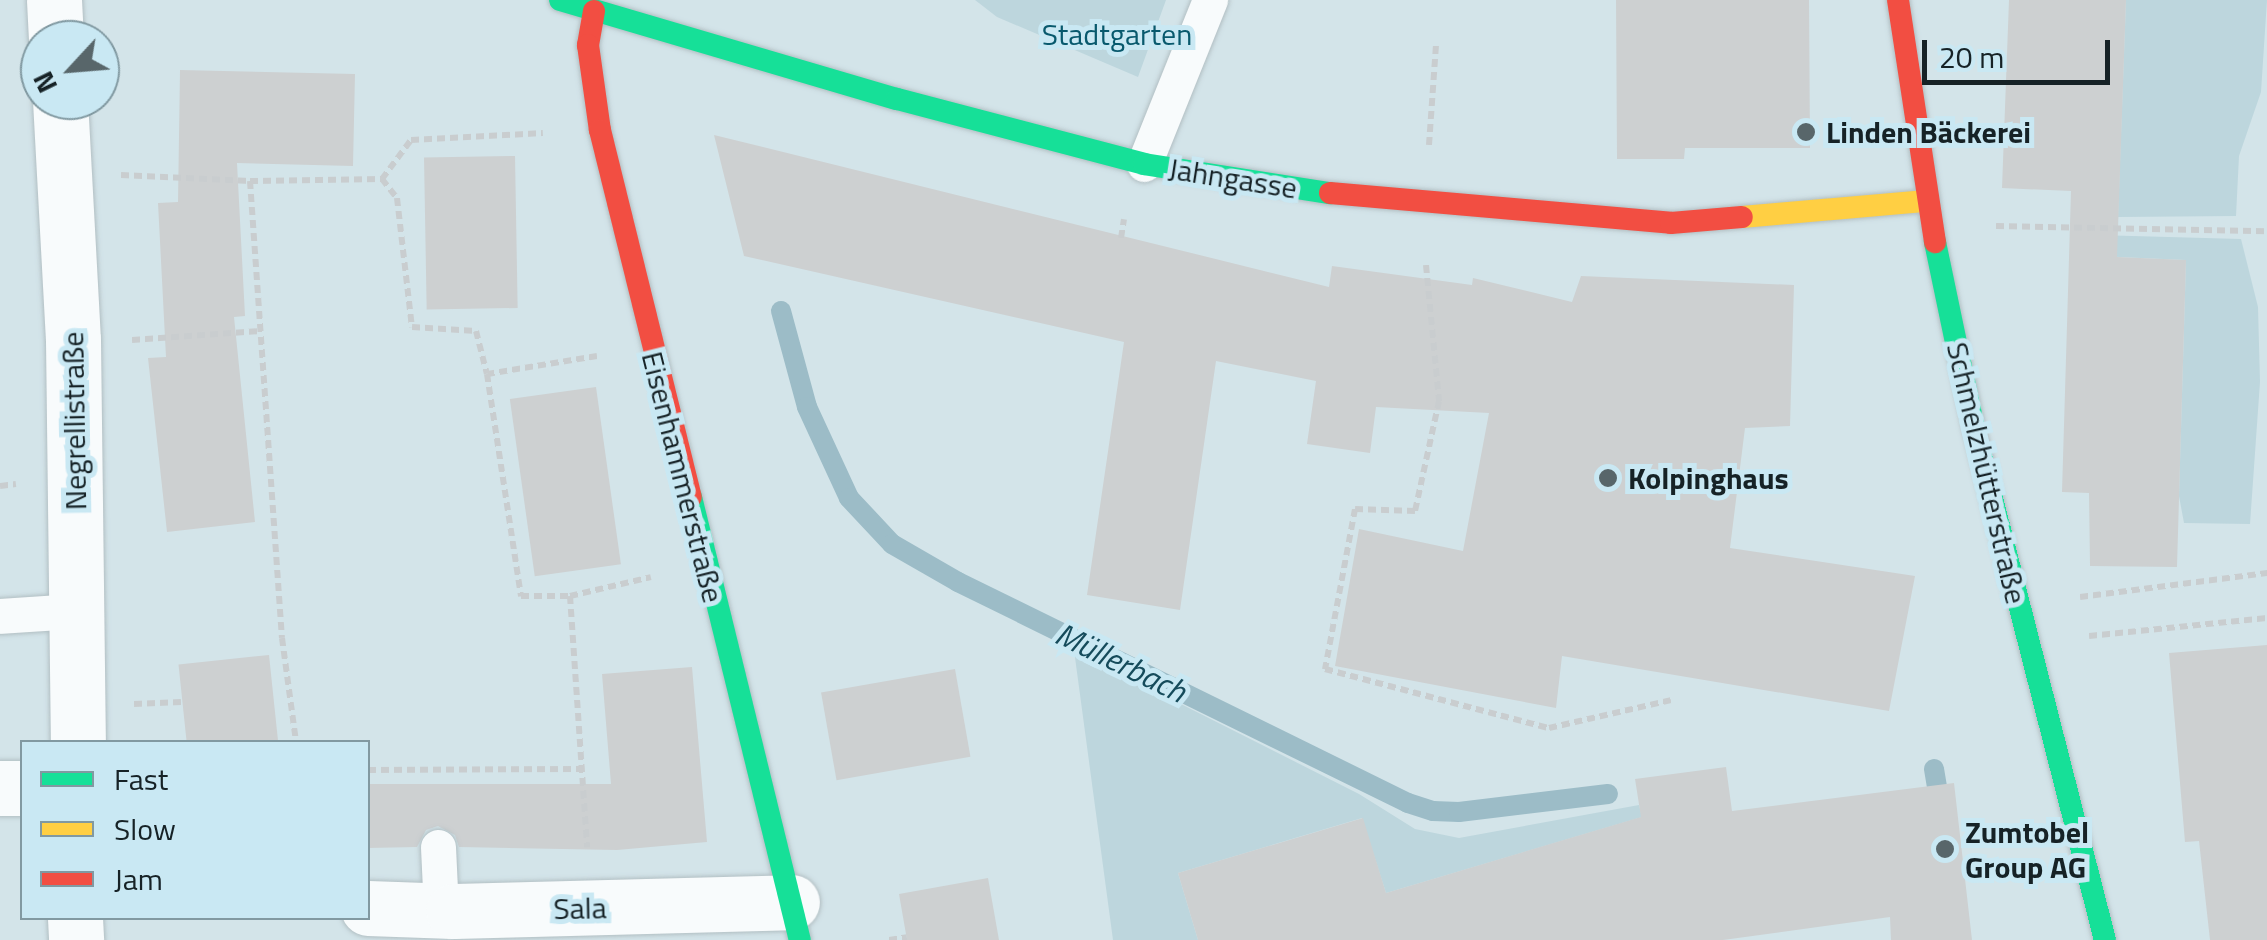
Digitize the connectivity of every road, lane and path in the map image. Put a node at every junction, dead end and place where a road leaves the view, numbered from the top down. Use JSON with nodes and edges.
{"nodes":[{"id":1,"x":560,"y":0,"type":"edge"},
{"id":2,"x":1210,"y":0,"type":"edge"},
{"id":3,"x":1898,"y":0,"type":"edge"},
{"id":4,"x":594,"y":10,"type":"junction"},
{"id":5,"x":1436,"y":45,"type":"dead end"},
{"id":6,"x":61,"y":120,"type":"edge"},
{"id":7,"x":600,"y":130,"type":"junction"},
{"id":8,"x":1429,"y":149,"type":"dead end"},
{"id":9,"x":1144,"y":164,"type":"junction"},
{"id":10,"x":114,"y":175,"type":"dead end"},
{"id":11,"x":382,"y":180,"type":"junction"},
{"id":12,"x":250,"y":181,"type":"junction"},
{"id":13,"x":1926,"y":201,"type":"junction"},
{"id":14,"x":1124,"y":216,"type":"dead end"},
{"id":15,"x":1996,"y":226,"type":"dead end"},
{"id":16,"x":2267,"y":231,"type":"edge"},
{"id":17,"x":1121,"y":238,"type":"dead end"},
{"id":18,"x":1426,"y":264,"type":"dead end"},
{"id":19,"x":261,"y":331,"type":"junction"},
{"id":20,"x":119,"y":341,"type":"dead end"},
{"id":21,"x":651,"y":348,"type":"junction"},
{"id":22,"x":487,"y":374,"type":"junction"},
{"id":23,"x":706,"y":565,"type":"junction"},
{"id":24,"x":2267,"y":572,"type":"edge"},
{"id":25,"x":570,"y":596,"type":"junction"},
{"id":26,"x":2072,"y":598,"type":"dead end"},
{"id":27,"x":76,"y":612,"type":"junction"},
{"id":28,"x":0,"y":616,"type":"edge"},
{"id":29,"x":2267,"y":618,"type":"edge"},
{"id":30,"x":2082,"y":637,"type":"dead end"},
{"id":31,"x":1671,"y":700,"type":"dead end"},
{"id":32,"x":181,"y":702,"type":"dead end"},
{"id":33,"x":158,"y":703,"type":"dead end"},
{"id":34,"x":78,"y":740,"type":"edge"},
{"id":35,"x":296,"y":740,"type":"edge"},
{"id":36,"x":582,"y":768,"type":"junction"},
{"id":37,"x":370,"y":770,"type":"edge"},
{"id":38,"x":438,"y":847,"type":"dead end"},
{"id":39,"x":370,"y":908,"type":"edge"},
{"id":40,"x":592,"y":908,"type":"junction"},
{"id":41,"x":441,"y":911,"type":"junction"},
{"id":42,"x":796,"y":921,"type":"edge"},
{"id":43,"x":907,"y":937,"type":"dead end"},
{"id":44,"x":889,"y":940,"type":"edge"},
{"id":45,"x":2105,"y":940,"type":"edge"}],
"edges":[{"from":1,"to":4,"type":"street","name":"Jahngasse"},
{"from":2,"to":9,"type":"lane"},
{"from":3,"to":13,"type":"street","name":"Schmelzhütterstraße"},
{"from":4,"to":7,"type":"street","name":"Eisenhammerstraße"},
{"from":4,"to":9,"type":"street","name":"Jahngasse"},
{"from":5,"to":8,"type":"path"},
{"from":6,"to":27,"type":"street","name":"Negrellistraße"},
{"from":7,"to":11,"type":"path"},
{"from":7,"to":21,"type":"street","name":"Eisenhammerstraße"},
{"from":9,"to":13,"type":"street","name":"Jahngasse"},
{"from":10,"to":12,"type":"path"},
{"from":11,"to":12,"type":"path"},
{"from":11,"to":22,"type":"path"},
{"from":12,"to":19,"type":"path"},
{"from":13,"to":45,"type":"street","name":"Schmelzhütterstraße"},
{"from":14,"to":17,"type":"path"},
{"from":15,"to":16,"type":"path"},
{"from":18,"to":31,"type":"path"},
{"from":19,"to":20,"type":"path"},
{"from":19,"to":35,"type":"path"},
{"from":21,"to":22,"type":"path"},
{"from":21,"to":23,"type":"street","name":"Eisenhammerstraße"},
{"from":22,"to":25,"type":"path"},
{"from":23,"to":25,"type":"path"},
{"from":23,"to":42,"type":"street","name":"Eisenhammerstraße"},
{"from":24,"to":26,"type":"path"},
{"from":25,"to":36,"type":"path"},
{"from":27,"to":28,"type":"lane"},
{"from":27,"to":34,"type":"street","name":"Negrellistraße"},
{"from":29,"to":30,"type":"path"},
{"from":32,"to":33,"type":"path"},
{"from":36,"to":37,"type":"path"},
{"from":36,"to":40,"type":"path"},
{"from":38,"to":41,"type":"lane"},
{"from":39,"to":41,"type":"street","name":"Sala"},
{"from":40,"to":41,"type":"street","name":"Sala"},
{"from":40,"to":42,"type":"street","name":"Sala"},
{"from":43,"to":44,"type":"path"}]}
